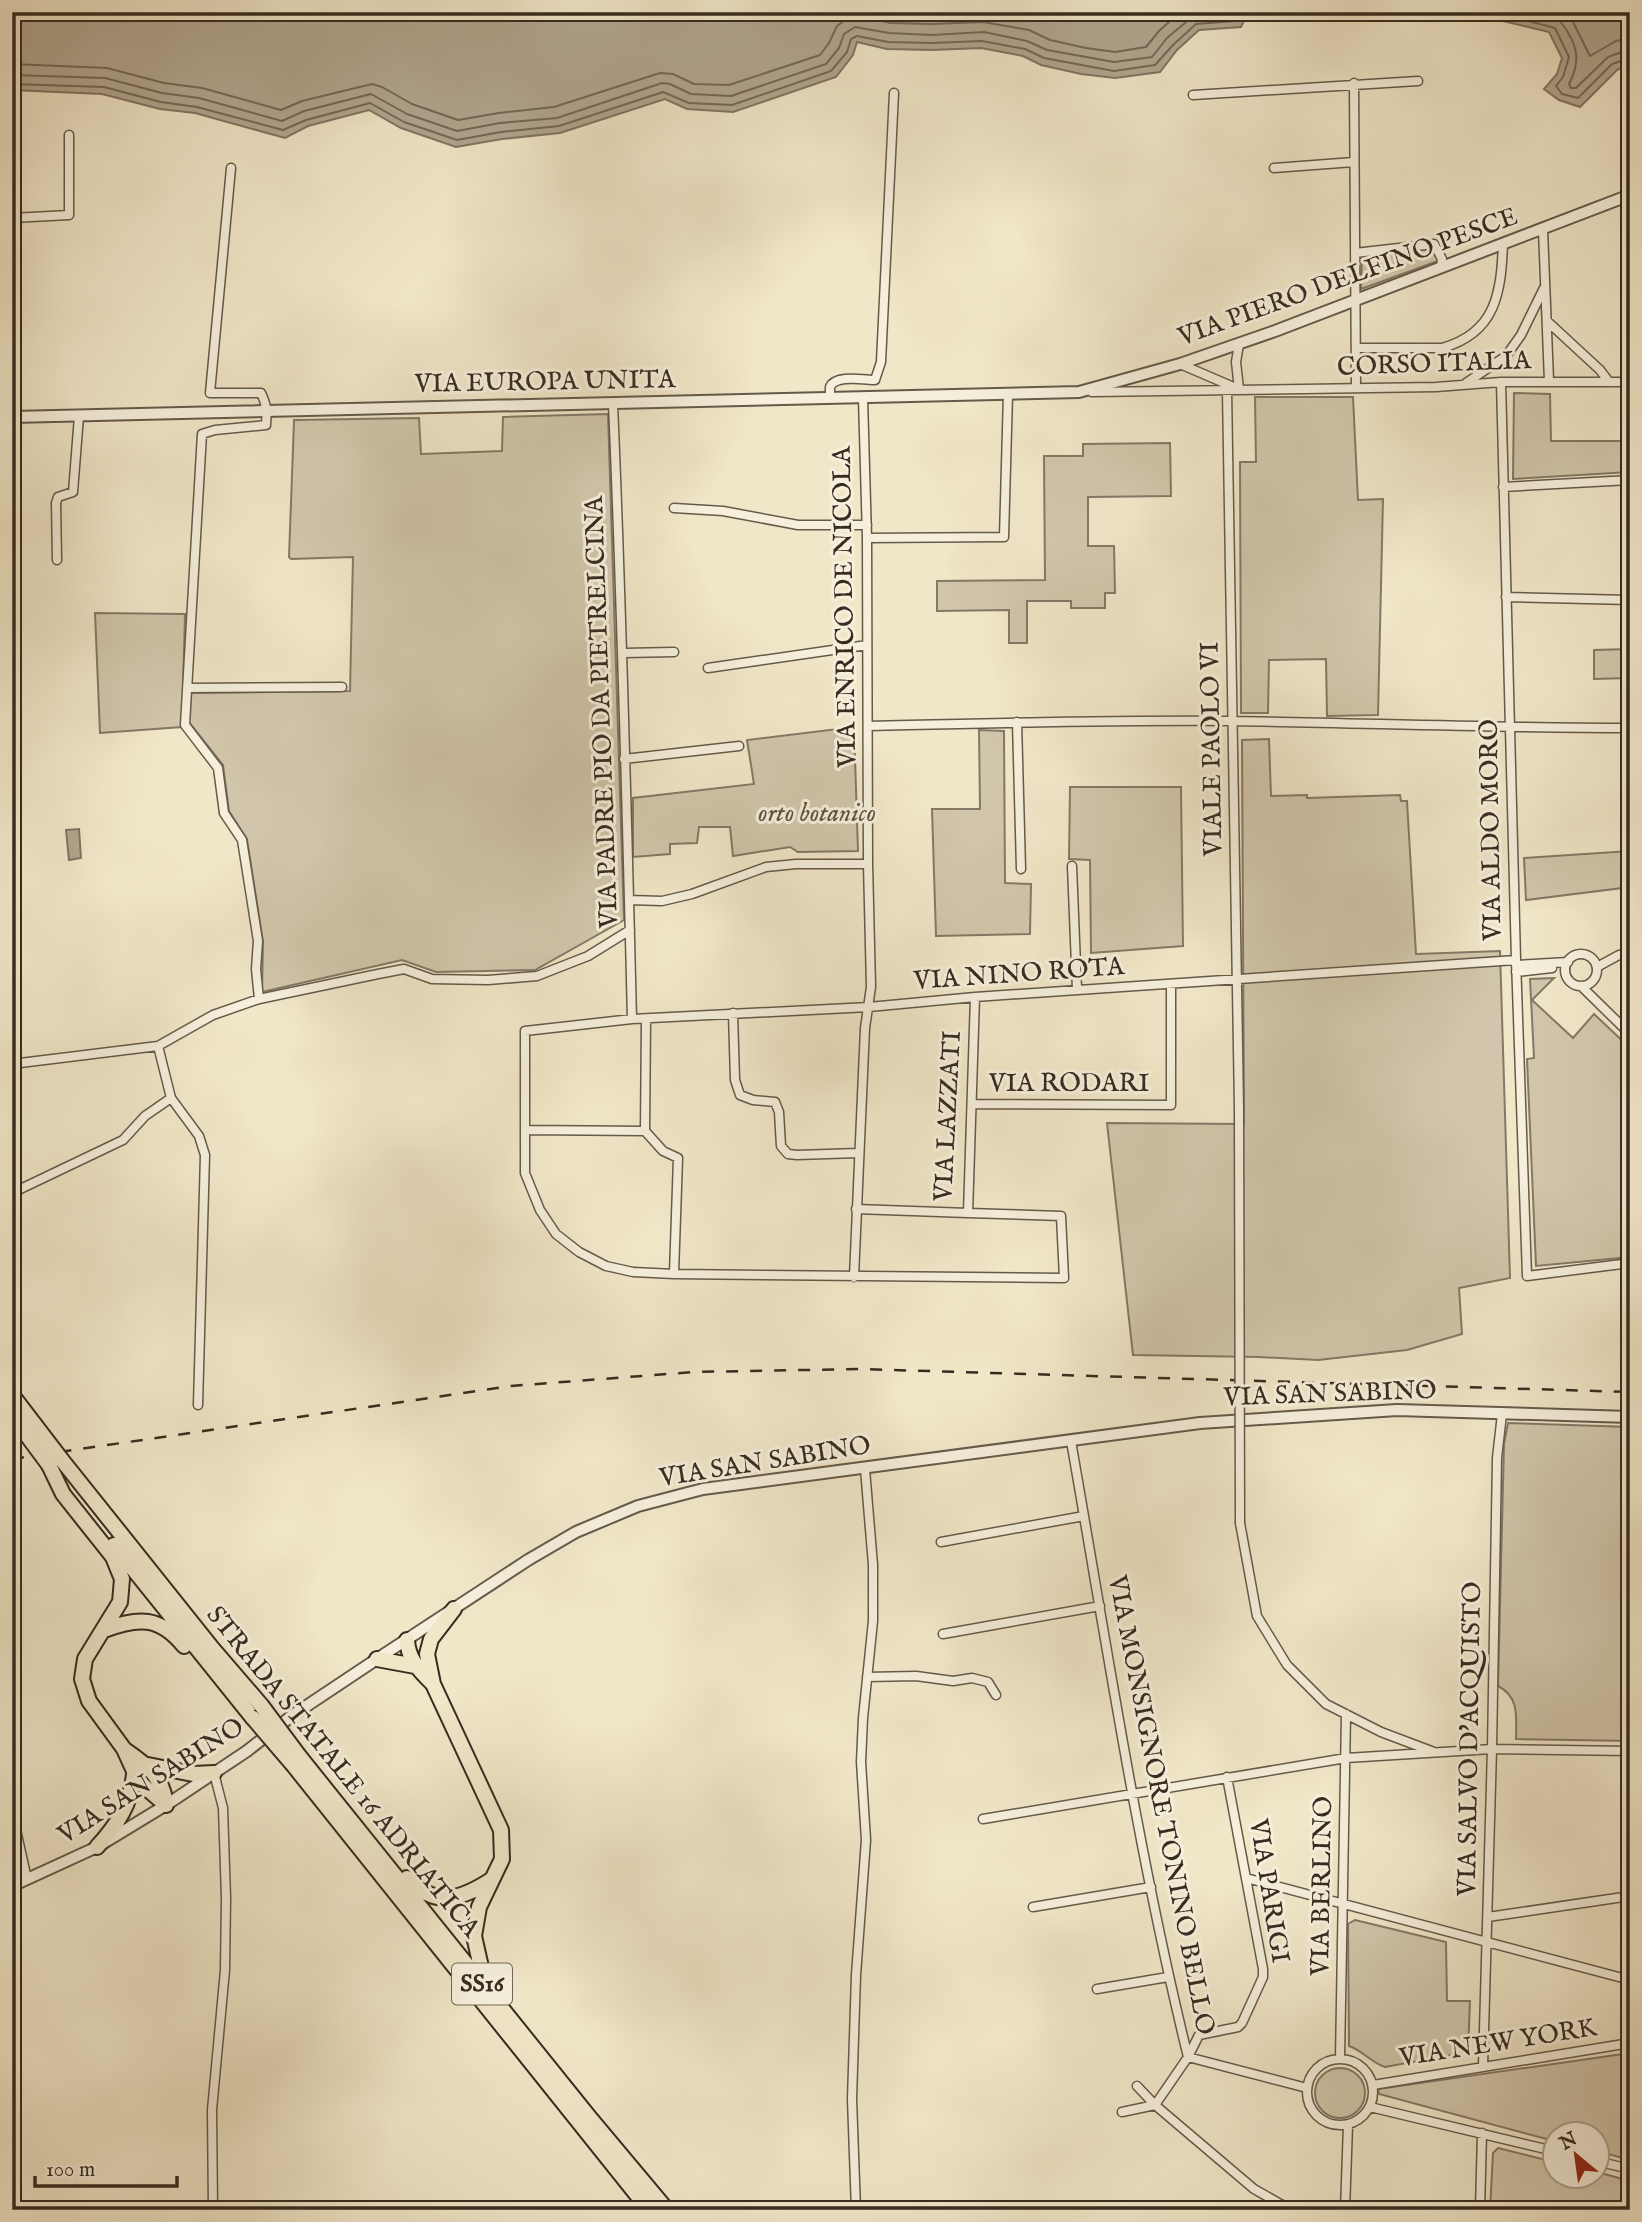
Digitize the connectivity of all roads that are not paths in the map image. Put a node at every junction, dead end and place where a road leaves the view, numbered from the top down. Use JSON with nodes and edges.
{"nodes":[{"id":1,"x":1418,"y":81,"type":"dead end"},
{"id":2,"x":1354,"y":83,"type":"junction"},
{"id":3,"x":894,"y":93,"type":"dead end"},
{"id":4,"x":1193,"y":95,"type":"dead end"},
{"id":5,"x":69,"y":135,"type":"dead end"},
{"id":6,"x":1354,"y":162,"type":"junction"},
{"id":7,"x":231,"y":168,"type":"dead end"},
{"id":8,"x":1274,"y":168,"type":"dead end"},
{"id":9,"x":1630,"y":195,"type":"edge"},
{"id":10,"x":12,"y":218,"type":"edge"},
{"id":11,"x":1543,"y":230,"type":"junction"},
{"id":12,"x":1503,"y":244,"type":"junction"},
{"id":13,"x":1355,"y":253,"type":"junction"},
{"id":14,"x":1441,"y":268,"type":"junction"},
{"id":15,"x":1545,"y":285,"type":"junction"},
{"id":16,"x":1354,"y":300,"type":"junction"},
{"id":17,"x":1547,"y":321,"type":"junction"},
{"id":18,"x":1238,"y":344,"type":"junction"},
{"id":19,"x":1356,"y":348,"type":"junction"},
{"id":20,"x":1180,"y":365,"type":"junction"},
{"id":21,"x":1549,"y":381,"type":"junction"},
{"id":22,"x":1501,"y":382,"type":"junction"},
{"id":23,"x":1609,"y":382,"type":"junction"},
{"id":24,"x":1630,"y":382,"type":"edge"},
{"id":25,"x":1465,"y":384,"type":"junction"},
{"id":26,"x":1356,"y":388,"type":"junction"},
{"id":27,"x":1239,"y":389,"type":"junction"},
{"id":28,"x":1227,"y":390,"type":"junction"},
{"id":29,"x":1079,"y":392,"type":"junction"},
{"id":30,"x":1008,"y":394,"type":"junction"},
{"id":31,"x":830,"y":398,"type":"junction"},
{"id":32,"x":863,"y":398,"type":"junction"},
{"id":33,"x":613,"y":404,"type":"junction"},
{"id":34,"x":267,"y":412,"type":"junction"},
{"id":35,"x":79,"y":416,"type":"junction"},
{"id":36,"x":12,"y":417,"type":"edge"},
{"id":37,"x":1630,"y":480,"type":"edge"},
{"id":38,"x":1503,"y":487,"type":"junction"},
{"id":39,"x":674,"y":508,"type":"dead end"},
{"id":40,"x":867,"y":525,"type":"junction"},
{"id":41,"x":867,"y":538,"type":"junction"},
{"id":42,"x":57,"y":560,"type":"dead end"},
{"id":43,"x":1506,"y":597,"type":"junction"},
{"id":44,"x":1630,"y":600,"type":"edge"},
{"id":45,"x":867,"y":645,"type":"junction"},
{"id":46,"x":674,"y":652,"type":"dead end"},
{"id":47,"x":624,"y":653,"type":"junction"},
{"id":48,"x":708,"y":668,"type":"dead end"},
{"id":49,"x":342,"y":687,"type":"dead end"},
{"id":50,"x":187,"y":688,"type":"junction"},
{"id":51,"x":1231,"y":721,"type":"junction"},
{"id":52,"x":1017,"y":722,"type":"junction"},
{"id":53,"x":868,"y":726,"type":"junction"},
{"id":54,"x":1630,"y":727,"type":"edge"},
{"id":55,"x":1510,"y":728,"type":"junction"},
{"id":56,"x":739,"y":746,"type":"dead end"},
{"id":57,"x":624,"y":759,"type":"junction"},
{"id":58,"x":868,"y":864,"type":"junction"},
{"id":59,"x":1072,"y":866,"type":"dead end"},
{"id":60,"x":1021,"y":869,"type":"dead end"},
{"id":61,"x":630,"y":900,"type":"junction"},
{"id":62,"x":630,"y":930,"type":"junction"},
{"id":63,"x":1630,"y":954,"type":"edge"},
{"id":64,"x":1567,"y":965,"type":"junction"},
{"id":65,"x":1516,"y":966,"type":"junction"},
{"id":66,"x":1597,"y":967,"type":"junction"},
{"id":67,"x":1236,"y":978,"type":"junction"},
{"id":68,"x":1171,"y":984,"type":"junction"},
{"id":69,"x":1581,"y":986,"type":"junction"},
{"id":70,"x":1077,"y":990,"type":"junction"},
{"id":71,"x":975,"y":997,"type":"junction"},
{"id":72,"x":259,"y":999,"type":"junction"},
{"id":73,"x":869,"y":1007,"type":"junction"},
{"id":74,"x":733,"y":1013,"type":"junction"},
{"id":75,"x":632,"y":1019,"type":"junction"},
{"id":76,"x":646,"y":1020,"type":"junction"},
{"id":77,"x":1630,"y":1034,"type":"edge"},
{"id":78,"x":158,"y":1046,"type":"junction"},
{"id":79,"x":12,"y":1064,"type":"edge"},
{"id":80,"x":171,"y":1098,"type":"junction"},
{"id":81,"x":972,"y":1104,"type":"junction"},
{"id":82,"x":526,"y":1130,"type":"junction"},
{"id":83,"x":645,"y":1131,"type":"junction"},
{"id":84,"x":858,"y":1153,"type":"junction"},
{"id":85,"x":12,"y":1193,"type":"edge"},
{"id":86,"x":856,"y":1209,"type":"junction"},
{"id":87,"x":968,"y":1213,"type":"junction"},
{"id":88,"x":1630,"y":1263,"type":"edge"},
{"id":89,"x":674,"y":1274,"type":"junction"},
{"id":90,"x":854,"y":1277,"type":"junction"},
{"id":91,"x":12,"y":1395,"type":"edge"},
{"id":92,"x":198,"y":1405,"type":"dead end"},
{"id":93,"x":1502,"y":1413,"type":"junction"},
{"id":94,"x":12,"y":1415,"type":"edge"},
{"id":95,"x":1630,"y":1417,"type":"edge"},
{"id":96,"x":1071,"y":1441,"type":"junction"},
{"id":97,"x":55,"y":1462,"type":"junction"},
{"id":98,"x":865,"y":1469,"type":"junction"},
{"id":99,"x":1084,"y":1516,"type":"junction"},
{"id":100,"x":941,"y":1542,"type":"dead end"},
{"id":101,"x":1100,"y":1606,"type":"junction"},
{"id":102,"x":454,"y":1609,"type":"junction"},
{"id":103,"x":104,"y":1630,"type":"junction"},
{"id":104,"x":943,"y":1634,"type":"dead end"},
{"id":105,"x":407,"y":1640,"type":"junction"},
{"id":106,"x":427,"y":1654,"type":"junction"},
{"id":107,"x":377,"y":1659,"type":"junction"},
{"id":108,"x":415,"y":1666,"type":"junction"},
{"id":109,"x":867,"y":1677,"type":"junction"},
{"id":110,"x":433,"y":1684,"type":"junction"},
{"id":111,"x":996,"y":1695,"type":"dead end"},
{"id":112,"x":257,"y":1711,"type":"junction"},
{"id":113,"x":1346,"y":1714,"type":"junction"},
{"id":114,"x":124,"y":1749,"type":"junction"},
{"id":115,"x":1492,"y":1749,"type":"junction"},
{"id":116,"x":1630,"y":1751,"type":"edge"},
{"id":117,"x":1436,"y":1753,"type":"junction"},
{"id":118,"x":1346,"y":1758,"type":"junction"},
{"id":119,"x":300,"y":1762,"type":"junction"},
{"id":120,"x":148,"y":1765,"type":"junction"},
{"id":121,"x":214,"y":1773,"type":"junction"},
{"id":122,"x":134,"y":1774,"type":"junction"},
{"id":123,"x":1227,"y":1777,"type":"junction"},
{"id":124,"x":1133,"y":1793,"type":"junction"},
{"id":125,"x":166,"y":1805,"type":"junction"},
{"id":126,"x":12,"y":1812,"type":"edge"},
{"id":127,"x":984,"y":1819,"type":"dead end"},
{"id":128,"x":97,"y":1847,"type":"junction"},
{"id":129,"x":1246,"y":1878,"type":"junction"},
{"id":130,"x":27,"y":1879,"type":"junction"},
{"id":131,"x":492,"y":1879,"type":"junction"},
{"id":132,"x":12,"y":1886,"type":"edge"},
{"id":133,"x":1151,"y":1887,"type":"junction"},
{"id":134,"x":1630,"y":1896,"type":"edge"},
{"id":135,"x":1343,"y":1903,"type":"junction"},
{"id":136,"x":1034,"y":1908,"type":"dead end"},
{"id":137,"x":1488,"y":1917,"type":"junction"},
{"id":138,"x":1487,"y":1943,"type":"junction"},
{"id":139,"x":1168,"y":1977,"type":"junction"},
{"id":140,"x":1630,"y":1980,"type":"edge"},
{"id":141,"x":1097,"y":1989,"type":"dead end"},
{"id":142,"x":1630,"y":2043,"type":"edge"},
{"id":143,"x":1188,"y":2057,"type":"junction"},
{"id":144,"x":1340,"y":2059,"type":"junction"},
{"id":145,"x":1483,"y":2066,"type":"junction"},
{"id":146,"x":1373,"y":2084,"type":"junction"},
{"id":147,"x":1137,"y":2086,"type":"dead end"},
{"id":148,"x":1307,"y":2088,"type":"junction"},
{"id":149,"x":1156,"y":2105,"type":"junction"},
{"id":150,"x":1370,"y":2107,"type":"junction"},
{"id":151,"x":1122,"y":2112,"type":"dead end"},
{"id":152,"x":589,"y":2117,"type":"junction"},
{"id":153,"x":1348,"y":2125,"type":"junction"},
{"id":154,"x":1482,"y":2133,"type":"junction"},
{"id":155,"x":1540,"y":2147,"type":"edge"},
{"id":156,"x":1610,"y":2164,"type":"edge"},
{"id":157,"x":1630,"y":2169,"type":"edge"},
{"id":158,"x":213,"y":2210,"type":"edge"},
{"id":159,"x":598,"y":2210,"type":"edge"},
{"id":160,"x":628,"y":2210,"type":"edge"},
{"id":161,"x":649,"y":2210,"type":"edge"},
{"id":162,"x":667,"y":2210,"type":"edge"},
{"id":163,"x":856,"y":2210,"type":"edge"},
{"id":164,"x":1291,"y":2210,"type":"edge"},
{"id":165,"x":1345,"y":2210,"type":"edge"},
{"id":166,"x":1480,"y":2210,"type":"edge"}],
"edges":[{"from":1,"to":2,"type":"street"},
{"from":2,"to":4,"type":"street"},
{"from":2,"to":6,"type":"street"},
{"from":3,"to":31,"type":"street"},
{"from":5,"to":10,"type":"street"},
{"from":6,"to":8,"type":"street"},
{"from":6,"to":13,"type":"street"},
{"from":7,"to":34,"type":"street"},
{"from":9,"to":11,"type":"street","name":"VIA PIERO DELFINO PESCE"},
{"from":11,"to":12,"type":"street","name":"VIA PIERO DELFINO PESCE"},
{"from":11,"to":15,"type":"street"},
{"from":12,"to":14,"type":"street","name":"VIA PIERO DELFINO PESCE"},
{"from":12,"to":19,"type":"street"},
{"from":13,"to":14,"type":"street"},
{"from":13,"to":16,"type":"street"},
{"from":14,"to":16,"type":"street","name":"VIA PIERO DELFINO PESCE"},
{"from":15,"to":17,"type":"street"},
{"from":15,"to":25,"type":"street"},
{"from":16,"to":18,"type":"street","name":"VIA PIERO DELFINO PESCE"},
{"from":16,"to":19,"type":"street"},
{"from":17,"to":21,"type":"street"},
{"from":17,"to":23,"type":"street"},
{"from":18,"to":20,"type":"street","name":"VIA PIERO DELFINO PESCE"},
{"from":18,"to":27,"type":"street"},
{"from":19,"to":26,"type":"street"},
{"from":20,"to":27,"type":"street","name":"CORSO ITALIA"},
{"from":20,"to":29,"type":"street","name":"VIA PIERO DELFINO PESCE"},
{"from":21,"to":22,"type":"street","name":"CORSO ITALIA"},
{"from":21,"to":23,"type":"street","name":"CORSO ITALIA"},
{"from":22,"to":25,"type":"street","name":"CORSO ITALIA"},
{"from":22,"to":38,"type":"street","name":"VIA ALDO MORO"},
{"from":23,"to":24,"type":"street","name":"CORSO ITALIA"},
{"from":25,"to":26,"type":"street","name":"CORSO ITALIA"},
{"from":26,"to":27,"type":"street","name":"CORSO ITALIA"},
{"from":27,"to":28,"type":"street","name":"CORSO ITALIA"},
{"from":28,"to":29,"type":"street","name":"CORSO ITALIA"},
{"from":28,"to":51,"type":"street","name":"VIALE PAOLO VI"},
{"from":29,"to":30,"type":"street","name":"VIA EUROPA UNITA"},
{"from":30,"to":32,"type":"street","name":"VIA EUROPA UNITA"},
{"from":30,"to":41,"type":"street"},
{"from":31,"to":32,"type":"street","name":"VIA EUROPA UNITA"},
{"from":31,"to":33,"type":"street","name":"VIA EUROPA UNITA"},
{"from":32,"to":40,"type":"street","name":"VIA ENRICO DE NICOLA"},
{"from":33,"to":34,"type":"street","name":"VIA EUROPA UNITA"},
{"from":33,"to":47,"type":"street","name":"VIA PADRE PIO DA PIETRELCINA"},
{"from":34,"to":35,"type":"street","name":"VIA EUROPA UNITA"},
{"from":34,"to":50,"type":"street"},
{"from":35,"to":36,"type":"street","name":"VIA EUROPA UNITA"},
{"from":35,"to":42,"type":"street"},
{"from":37,"to":38,"type":"street"},
{"from":38,"to":43,"type":"street","name":"VIA ALDO MORO"},
{"from":39,"to":40,"type":"street"},
{"from":40,"to":41,"type":"street","name":"VIA ENRICO DE NICOLA"},
{"from":41,"to":45,"type":"street","name":"VIA ENRICO DE NICOLA"},
{"from":43,"to":44,"type":"street"},
{"from":43,"to":55,"type":"street","name":"VIA ALDO MORO"},
{"from":45,"to":48,"type":"street"},
{"from":45,"to":53,"type":"street","name":"VIA ENRICO DE NICOLA"},
{"from":46,"to":47,"type":"street"},
{"from":47,"to":57,"type":"street","name":"VIA PADRE PIO DA PIETRELCINA"},
{"from":49,"to":50,"type":"street"},
{"from":50,"to":72,"type":"street"},
{"from":51,"to":52,"type":"street"},
{"from":51,"to":55,"type":"street"},
{"from":51,"to":67,"type":"street","name":"VIALE PAOLO VI"},
{"from":52,"to":53,"type":"street"},
{"from":52,"to":60,"type":"street"},
{"from":53,"to":58,"type":"street","name":"VIA ENRICO DE NICOLA"},
{"from":54,"to":55,"type":"street"},
{"from":55,"to":65,"type":"street","name":"VIA ALDO MORO"},
{"from":56,"to":57,"type":"street"},
{"from":57,"to":61,"type":"street","name":"VIA PADRE PIO DA PIETRELCINA"},
{"from":58,"to":61,"type":"street"},
{"from":58,"to":73,"type":"street","name":"VIA ENRICO DE NICOLA"},
{"from":59,"to":70,"type":"street"},
{"from":61,"to":62,"type":"street","name":"VIA PADRE PIO DA PIETRELCINA"},
{"from":62,"to":72,"type":"street"},
{"from":62,"to":75,"type":"street","name":"VIA PADRE PIO DA PIETRELCINA"},
{"from":63,"to":66,"type":"street"},
{"from":64,"to":65,"type":"street","name":"VIA NINO ROTA"},
{"from":64,"to":66,"type":"street"},
{"from":64,"to":69,"type":"street"},
{"from":65,"to":67,"type":"street","name":"VIA NINO ROTA"},
{"from":65,"to":88,"type":"street","name":"VIA ALDO MORO"},
{"from":66,"to":69,"type":"street"},
{"from":67,"to":68,"type":"street","name":"VIA NINO ROTA"},
{"from":67,"to":113,"type":"street","name":"VIALE PAOLO VI","bridge":true},
{"from":68,"to":70,"type":"street","name":"VIA NINO ROTA"},
{"from":68,"to":81,"type":"street","name":"VIA RODARI"},
{"from":69,"to":77,"type":"street"},
{"from":70,"to":71,"type":"street","name":"VIA NINO ROTA"},
{"from":71,"to":73,"type":"street","name":"VIA NINO ROTA"},
{"from":71,"to":81,"type":"street","name":"VIA LAZZATI"},
{"from":72,"to":78,"type":"street"},
{"from":73,"to":74,"type":"street","name":"VIA NINO ROTA"},
{"from":73,"to":84,"type":"street","name":"VIA ENRICO DE NICOLA"},
{"from":74,"to":76,"type":"street","name":"VIA NINO ROTA"},
{"from":74,"to":84,"type":"street"},
{"from":75,"to":76,"type":"street","name":"VIA NINO ROTA"},
{"from":75,"to":82,"type":"street","name":"VIA NINO ROTA"},
{"from":76,"to":83,"type":"street"},
{"from":78,"to":79,"type":"street"},
{"from":78,"to":80,"type":"street"},
{"from":80,"to":85,"type":"street"},
{"from":80,"to":92,"type":"street"},
{"from":81,"to":87,"type":"street","name":"VIA LAZZATI"},
{"from":82,"to":83,"type":"street"},
{"from":82,"to":89,"type":"street"},
{"from":83,"to":89,"type":"street"},
{"from":84,"to":86,"type":"street","name":"VIA ENRICO DE NICOLA"},
{"from":86,"to":87,"type":"street","name":"VIA LAZZATI"},
{"from":86,"to":90,"type":"street","name":"VIA ENRICO DE NICOLA"},
{"from":87,"to":90,"type":"street"},
{"from":89,"to":90,"type":"street"},
{"from":91,"to":97,"type":"highway","name":"STRADA STATALE 16 ADRIATICA","number":"SS16","bridge":true},
{"from":93,"to":95,"type":"street","name":"VIA SAN SABINO"},
{"from":93,"to":96,"type":"street","name":"VIA SAN SABINO"},
{"from":93,"to":115,"type":"street","name":"VIA SALVO D'ACQUISTO"},
{"from":94,"to":97,"type":"highway","name":"STRADA STATALE 16 ADRIATICA","number":"SS16","bridge":true},
{"from":96,"to":98,"type":"street","name":"VIA SAN SABINO"},
{"from":96,"to":99,"type":"street","name":"VIA MONSIGNORE TONINO BELLO"},
{"from":97,"to":103,"type":"highway"},
{"from":97,"to":112,"type":"highway","name":"STRADA STATALE 16 ADRIATICA","number":"SS16"},
{"from":98,"to":102,"type":"street","name":"VIA SAN SABINO"},
{"from":98,"to":109,"type":"street"},
{"from":99,"to":100,"type":"street"},
{"from":99,"to":101,"type":"street","name":"VIA MONSIGNORE TONINO BELLO"},
{"from":101,"to":104,"type":"street"},
{"from":101,"to":124,"type":"street","name":"VIA MONSIGNORE TONINO BELLO"},
{"from":102,"to":105,"type":"street","name":"VIA SAN SABINO"},
{"from":102,"to":106,"type":"highway"},
{"from":103,"to":112,"type":"highway"},
{"from":103,"to":114,"type":"highway"},
{"from":105,"to":106,"type":"highway"},
{"from":105,"to":107,"type":"street","name":"VIA SAN SABINO"},
{"from":105,"to":108,"type":"highway"},
{"from":106,"to":110,"type":"highway"},
{"from":107,"to":108,"type":"highway"},
{"from":107,"to":121,"type":"street","name":"VIA SAN SABINO"},
{"from":108,"to":110,"type":"highway"},
{"from":109,"to":111,"type":"street"},
{"from":109,"to":163,"type":"street"},
{"from":110,"to":131,"type":"highway"},
{"from":112,"to":119,"type":"highway","name":"STRADA STATALE 16 ADRIATICA","number":"SS16","bridge":true},
{"from":113,"to":117,"type":"street","name":"VIALE PAOLO VI"},
{"from":113,"to":118,"type":"street","name":"VIA BERLINO"},
{"from":114,"to":120,"type":"highway"},
{"from":114,"to":122,"type":"highway"},
{"from":115,"to":116,"type":"street"},
{"from":115,"to":117,"type":"street"},
{"from":115,"to":137,"type":"street","name":"VIA SALVO D'ACQUISTO"},
{"from":117,"to":118,"type":"street"},
{"from":118,"to":123,"type":"street"},
{"from":118,"to":135,"type":"street","name":"VIA BERLINO"},
{"from":119,"to":131,"type":"highway"},
{"from":119,"to":152,"type":"highway","name":"STRADA STATALE 16 ADRIATICA","number":"SS16"},
{"from":119,"to":161,"type":"highway","name":"STRADA STATALE 16 ADRIATICA","number":"SS16"},
{"from":120,"to":121,"type":"highway"},
{"from":120,"to":125,"type":"highway"},
{"from":121,"to":125,"type":"street","name":"VIA SAN SABINO"},
{"from":121,"to":158,"type":"street"},
{"from":122,"to":125,"type":"highway"},
{"from":122,"to":128,"type":"highway"},
{"from":123,"to":124,"type":"street"},
{"from":123,"to":129,"type":"street","name":"VIA PARIGI"},
{"from":124,"to":127,"type":"street"},
{"from":124,"to":133,"type":"street","name":"VIA MONSIGNORE TONINO BELLO"},
{"from":125,"to":128,"type":"street","name":"VIA SAN SABINO"},
{"from":126,"to":130,"type":"street"},
{"from":128,"to":130,"type":"street","name":"VIA SAN SABINO"},
{"from":129,"to":135,"type":"street"},
{"from":129,"to":143,"type":"street","name":"VIA PARIGI"},
{"from":130,"to":132,"type":"street","name":"VIA SAN SABINO"},
{"from":131,"to":152,"type":"highway"},
{"from":133,"to":136,"type":"street"},
{"from":133,"to":139,"type":"street","name":"VIA MONSIGNORE TONINO BELLO"},
{"from":134,"to":137,"type":"street"},
{"from":135,"to":138,"type":"street"},
{"from":135,"to":144,"type":"street","name":"VIA BERLINO"},
{"from":137,"to":138,"type":"street","name":"VIA SALVO D'ACQUISTO"},
{"from":138,"to":140,"type":"street"},
{"from":138,"to":145,"type":"street","name":"VIA SALVO D'ACQUISTO"},
{"from":139,"to":141,"type":"street"},
{"from":139,"to":143,"type":"street","name":"VIA MONSIGNORE TONINO BELLO"},
{"from":142,"to":145,"type":"street","name":"VIA NEW YORK"},
{"from":143,"to":148,"type":"street","name":"VIA MONSIGNORE TONINO BELLO"},
{"from":143,"to":149,"type":"street"},
{"from":144,"to":146,"type":"street"},
{"from":144,"to":148,"type":"street"},
{"from":145,"to":146,"type":"street","name":"VIA NEW YORK"},
{"from":146,"to":150,"type":"street"},
{"from":147,"to":149,"type":"street"},
{"from":148,"to":153,"type":"street"},
{"from":149,"to":151,"type":"street"},
{"from":149,"to":164,"type":"street"},
{"from":150,"to":153,"type":"street"},
{"from":150,"to":154,"type":"street"},
{"from":152,"to":162,"type":"highway","name":"STRADA STATALE 16 ADRIATICA","number":"SS16"},
{"from":153,"to":165,"type":"street"},
{"from":154,"to":155,"type":"street"},
{"from":154,"to":166,"type":"street"},
{"from":156,"to":157,"type":"street"},
{"from":159,"to":160,"type":"street"}]}
